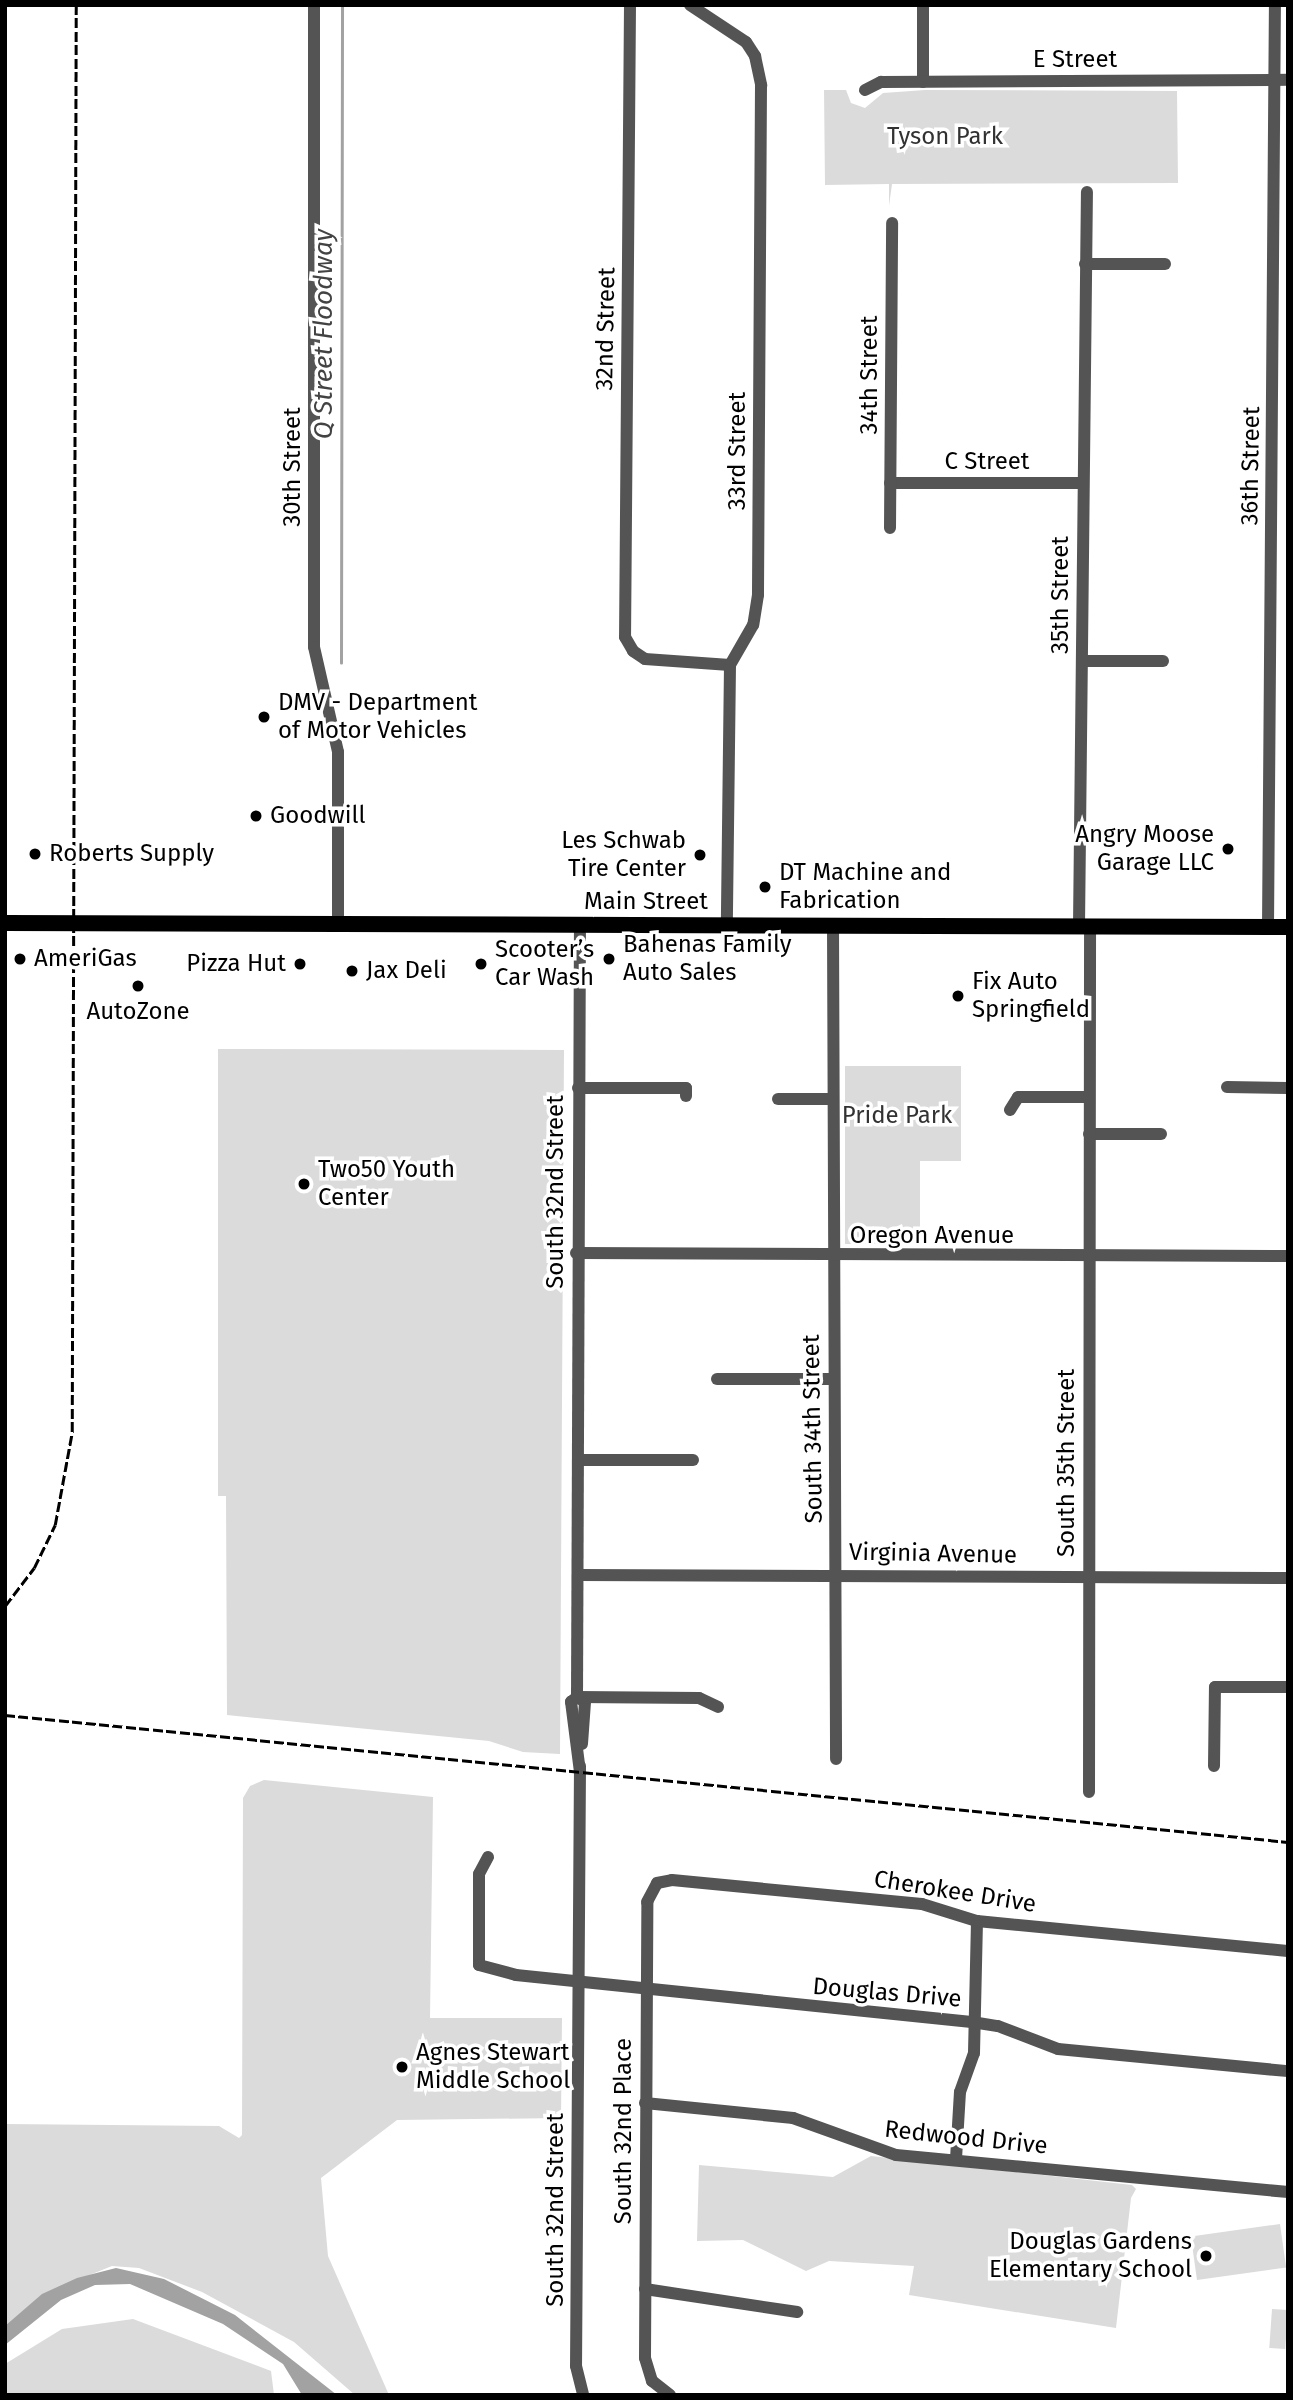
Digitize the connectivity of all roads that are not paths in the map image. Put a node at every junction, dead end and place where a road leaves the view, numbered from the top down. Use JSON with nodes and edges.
{"nodes":[{"id":1,"x":314,"y":5,"type":"edge"},
{"id":2,"x":630,"y":5,"type":"edge"},
{"id":3,"x":690,"y":5,"type":"edge"},
{"id":4,"x":923,"y":5,"type":"edge"},
{"id":5,"x":1275,"y":5,"type":"edge"},
{"id":6,"x":1281,"y":80,"type":"edge"},
{"id":7,"x":923,"y":82,"type":"junction"},
{"id":8,"x":864,"y":90,"type":"dead end"},
{"id":9,"x":1281,"y":177,"type":"edge"},
{"id":10,"x":1087,"y":192,"type":"dead end"},
{"id":11,"x":892,"y":223,"type":"dead end"},
{"id":12,"x":1085,"y":264,"type":"junction"},
{"id":13,"x":1165,"y":264,"type":"dead end"},
{"id":14,"x":890,"y":483,"type":"junction"},
{"id":15,"x":1083,"y":483,"type":"junction"},
{"id":16,"x":890,"y":528,"type":"dead end"},
{"id":17,"x":1082,"y":661,"type":"junction"},
{"id":18,"x":1163,"y":661,"type":"dead end"},
{"id":19,"x":730,"y":665,"type":"junction"},
{"id":20,"x":5,"y":923,"type":"edge"},
{"id":21,"x":338,"y":925,"type":"junction"},
{"id":22,"x":580,"y":925,"type":"junction"},
{"id":23,"x":727,"y":925,"type":"junction"},
{"id":24,"x":833,"y":925,"type":"junction"},
{"id":25,"x":1084,"y":926,"type":"junction"},
{"id":26,"x":1268,"y":927,"type":"junction"},
{"id":27,"x":1288,"y":927,"type":"edge"},
{"id":28,"x":578,"y":1087,"type":"junction"},
{"id":29,"x":1227,"y":1087,"type":"dead end"},
{"id":30,"x":1288,"y":1088,"type":"edge"},
{"id":31,"x":686,"y":1096,"type":"dead end"},
{"id":32,"x":1088,"y":1097,"type":"junction"},
{"id":33,"x":778,"y":1099,"type":"dead end"},
{"id":34,"x":833,"y":1099,"type":"junction"},
{"id":35,"x":1010,"y":1110,"type":"dead end"},
{"id":36,"x":1089,"y":1134,"type":"junction"},
{"id":37,"x":1161,"y":1134,"type":"dead end"},
{"id":38,"x":576,"y":1253,"type":"junction"},
{"id":39,"x":1288,"y":1256,"type":"edge"},
{"id":40,"x":833,"y":1257,"type":"junction"},
{"id":41,"x":1087,"y":1257,"type":"junction"},
{"id":42,"x":717,"y":1379,"type":"dead end"},
{"id":43,"x":833,"y":1379,"type":"junction"},
{"id":44,"x":578,"y":1460,"type":"junction"},
{"id":45,"x":693,"y":1460,"type":"dead end"},
{"id":46,"x":836,"y":1574,"type":"junction"},
{"id":47,"x":578,"y":1575,"type":"junction"},
{"id":48,"x":1088,"y":1578,"type":"junction"},
{"id":49,"x":1288,"y":1578,"type":"edge"},
{"id":50,"x":1288,"y":1687,"type":"edge"},
{"id":51,"x":577,"y":1696,"type":"junction"},
{"id":52,"x":718,"y":1707,"type":"dead end"},
{"id":53,"x":836,"y":1759,"type":"dead end"},
{"id":54,"x":1214,"y":1766,"type":"dead end"},
{"id":55,"x":1089,"y":1792,"type":"dead end"},
{"id":56,"x":488,"y":1857,"type":"dead end"},
{"id":57,"x":657,"y":1883,"type":"joint"},
{"id":58,"x":977,"y":1921,"type":"junction"},
{"id":59,"x":1288,"y":1951,"type":"edge"},
{"id":60,"x":577,"y":1985,"type":"junction"},
{"id":61,"x":645,"y":1991,"type":"junction"},
{"id":62,"x":972,"y":2022,"type":"junction"},
{"id":63,"x":1288,"y":2071,"type":"edge"},
{"id":64,"x":645,"y":2103,"type":"junction"},
{"id":65,"x":956,"y":2160,"type":"junction"},
{"id":66,"x":1288,"y":2192,"type":"edge"},
{"id":67,"x":645,"y":2289,"type":"junction"},
{"id":68,"x":797,"y":2312,"type":"dead end"},
{"id":69,"x":583,"y":2395,"type":"edge"},
{"id":70,"x":670,"y":2395,"type":"edge"}],
"edges":[{"from":1,"to":21,"type":"street","name":"30th Street"},
{"from":2,"to":19,"type":"street","name":"32nd Street"},
{"from":3,"to":19,"type":"street","name":"33rd Street"},
{"from":4,"to":7,"type":"street"},
{"from":5,"to":6,"type":"street","name":"36th Street"},
{"from":6,"to":7,"type":"street","name":"E Street"},
{"from":6,"to":9,"type":"street","name":"36th Street"},
{"from":7,"to":8,"type":"street","name":"E Street"},
{"from":9,"to":26,"type":"street","name":"36th Street"},
{"from":10,"to":12,"type":"street","name":"35th Street"},
{"from":11,"to":14,"type":"street","name":"34th Street"},
{"from":12,"to":13,"type":"street"},
{"from":12,"to":15,"type":"street","name":"35th Street"},
{"from":14,"to":15,"type":"street","name":"C Street"},
{"from":14,"to":16,"type":"street","name":"34th Street"},
{"from":15,"to":17,"type":"street","name":"35th Street"},
{"from":17,"to":18,"type":"street"},
{"from":17,"to":25,"type":"street","name":"35th Street"},
{"from":19,"to":23,"type":"street","name":"33rd Street"},
{"from":20,"to":21,"type":"main road","name":"Main Street"},
{"from":21,"to":22,"type":"main road","name":"Main Street"},
{"from":22,"to":23,"type":"main road","name":"Main Street"},
{"from":22,"to":28,"type":"street","name":"South 32nd Street"},
{"from":23,"to":24,"type":"main road","name":"Main Street"},
{"from":24,"to":25,"type":"main road","name":"Main Street"},
{"from":24,"to":34,"type":"street","name":"South 34th Street"},
{"from":25,"to":26,"type":"main road","name":"Main Street"},
{"from":25,"to":32,"type":"street","name":"South 35th Street"},
{"from":26,"to":27,"type":"main road","name":"Main Street"},
{"from":28,"to":31,"type":"street"},
{"from":28,"to":38,"type":"street","name":"South 32nd Street"},
{"from":29,"to":30,"type":"street"},
{"from":32,"to":35,"type":"street"},
{"from":32,"to":36,"type":"street","name":"South 35th Street"},
{"from":33,"to":34,"type":"street"},
{"from":34,"to":40,"type":"street","name":"South 34th Street"},
{"from":36,"to":37,"type":"street"},
{"from":36,"to":41,"type":"street","name":"South 35th Street"},
{"from":38,"to":40,"type":"street","name":"Oregon Avenue"},
{"from":38,"to":44,"type":"street","name":"South 32nd Street"},
{"from":39,"to":41,"type":"street","name":"Oregon Avenue"},
{"from":40,"to":41,"type":"street","name":"Oregon Avenue"},
{"from":40,"to":43,"type":"street","name":"South 34th Street"},
{"from":41,"to":48,"type":"street","name":"South 35th Street"},
{"from":42,"to":43,"type":"street"},
{"from":43,"to":46,"type":"street","name":"South 34th Street"},
{"from":44,"to":45,"type":"street"},
{"from":44,"to":47,"type":"street","name":"South 32nd Street"},
{"from":46,"to":47,"type":"street","name":"Virginia Avenue"},
{"from":46,"to":48,"type":"street","name":"Virginia Avenue"},
{"from":46,"to":53,"type":"street","name":"South 34th Street"},
{"from":47,"to":51,"type":"street","name":"South 32nd Street"},
{"from":48,"to":49,"type":"street","name":"Virginia Avenue"},
{"from":48,"to":55,"type":"street","name":"South 35th Street"},
{"from":50,"to":54,"type":"street"},
{"from":51,"to":52,"type":"street"},
{"from":51,"to":60,"type":"street","name":"South 32nd Street"},
{"from":56,"to":60,"type":"street","name":"Douglas Drive"},
{"from":57,"to":58,"type":"street","name":"Cherokee Drive"},
{"from":57,"to":61,"type":"street","name":"South 32nd Place"},
{"from":58,"to":59,"type":"street","name":"Cherokee Drive"},
{"from":58,"to":62,"type":"street"},
{"from":60,"to":61,"type":"street","name":"Douglas Drive"},
{"from":60,"to":69,"type":"street","name":"South 32nd Street"},
{"from":61,"to":62,"type":"street","name":"Douglas Drive"},
{"from":61,"to":64,"type":"street","name":"South 32nd Place"},
{"from":62,"to":63,"type":"street","name":"Douglas Drive"},
{"from":62,"to":65,"type":"street"},
{"from":64,"to":65,"type":"street","name":"Redwood Drive"},
{"from":64,"to":67,"type":"street","name":"South 32nd Place"},
{"from":65,"to":66,"type":"street","name":"Redwood Drive"},
{"from":67,"to":68,"type":"street"},
{"from":67,"to":70,"type":"street","name":"South 32nd Place"}]}
